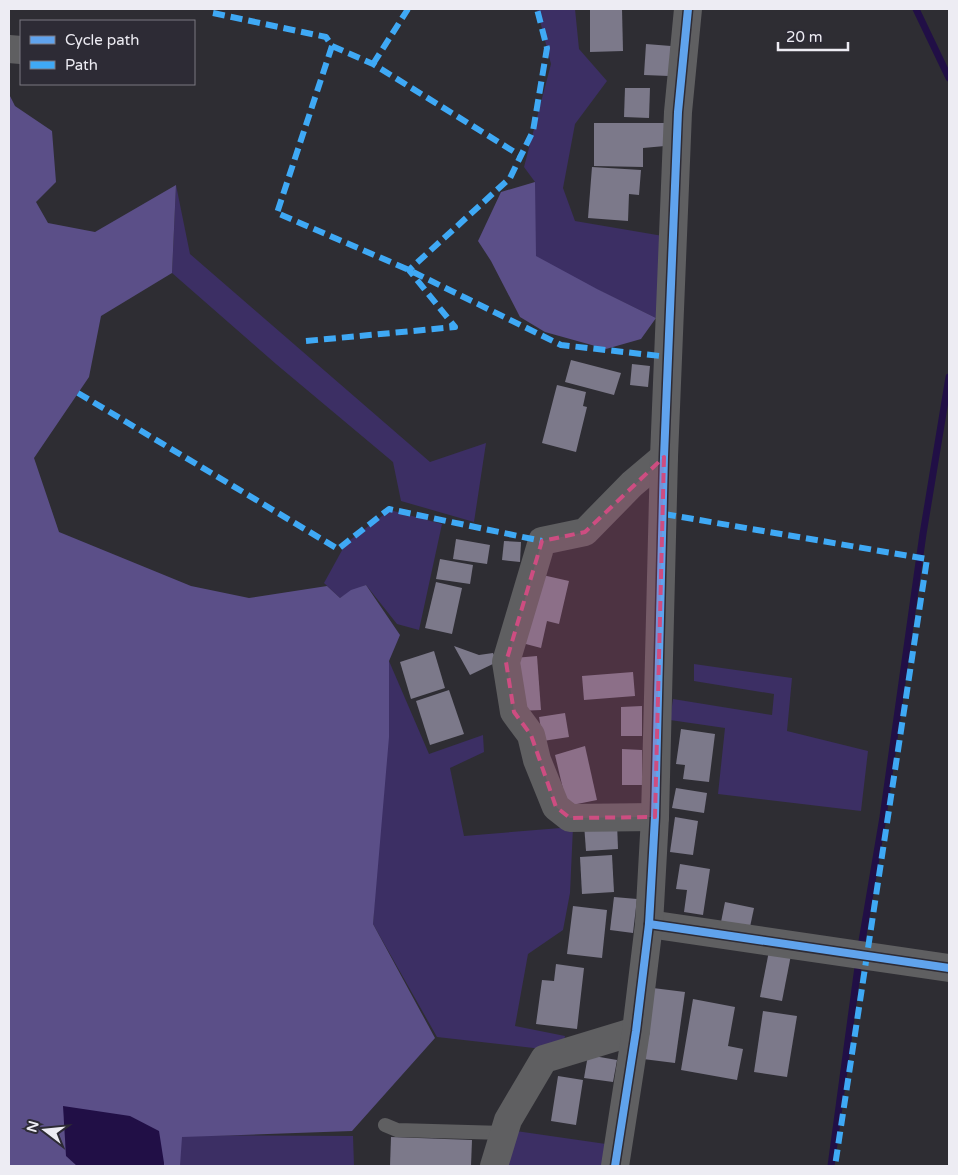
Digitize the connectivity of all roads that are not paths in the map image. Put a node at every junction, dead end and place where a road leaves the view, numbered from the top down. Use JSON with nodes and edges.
{"nodes":[{"id":1,"x":688,"y":9,"type":"edge"},
{"id":2,"x":664,"y":457,"type":"junction"},
{"id":3,"x":655,"y":817,"type":"junction"},
{"id":4,"x":649,"y":924,"type":"junction"},
{"id":5,"x":949,"y":968,"type":"edge"},
{"id":6,"x":636,"y":1031,"type":"junction"},
{"id":7,"x":385,"y":1125,"type":"dead end"},
{"id":8,"x":504,"y":1133,"type":"junction"},
{"id":9,"x":494,"y":1166,"type":"edge"},
{"id":10,"x":615,"y":1166,"type":"edge"}],
"edges":[{"from":1,"to":2,"type":"street"},
{"from":2,"to":3,"type":"street"},
{"from":2,"to":3,"type":"street"},
{"from":3,"to":4,"type":"street"},
{"from":4,"to":5,"type":"street"},
{"from":4,"to":6,"type":"street"},
{"from":6,"to":8,"type":"street"},
{"from":6,"to":10,"type":"street"},
{"from":7,"to":8,"type":"lane"},
{"from":8,"to":9,"type":"street"}]}
